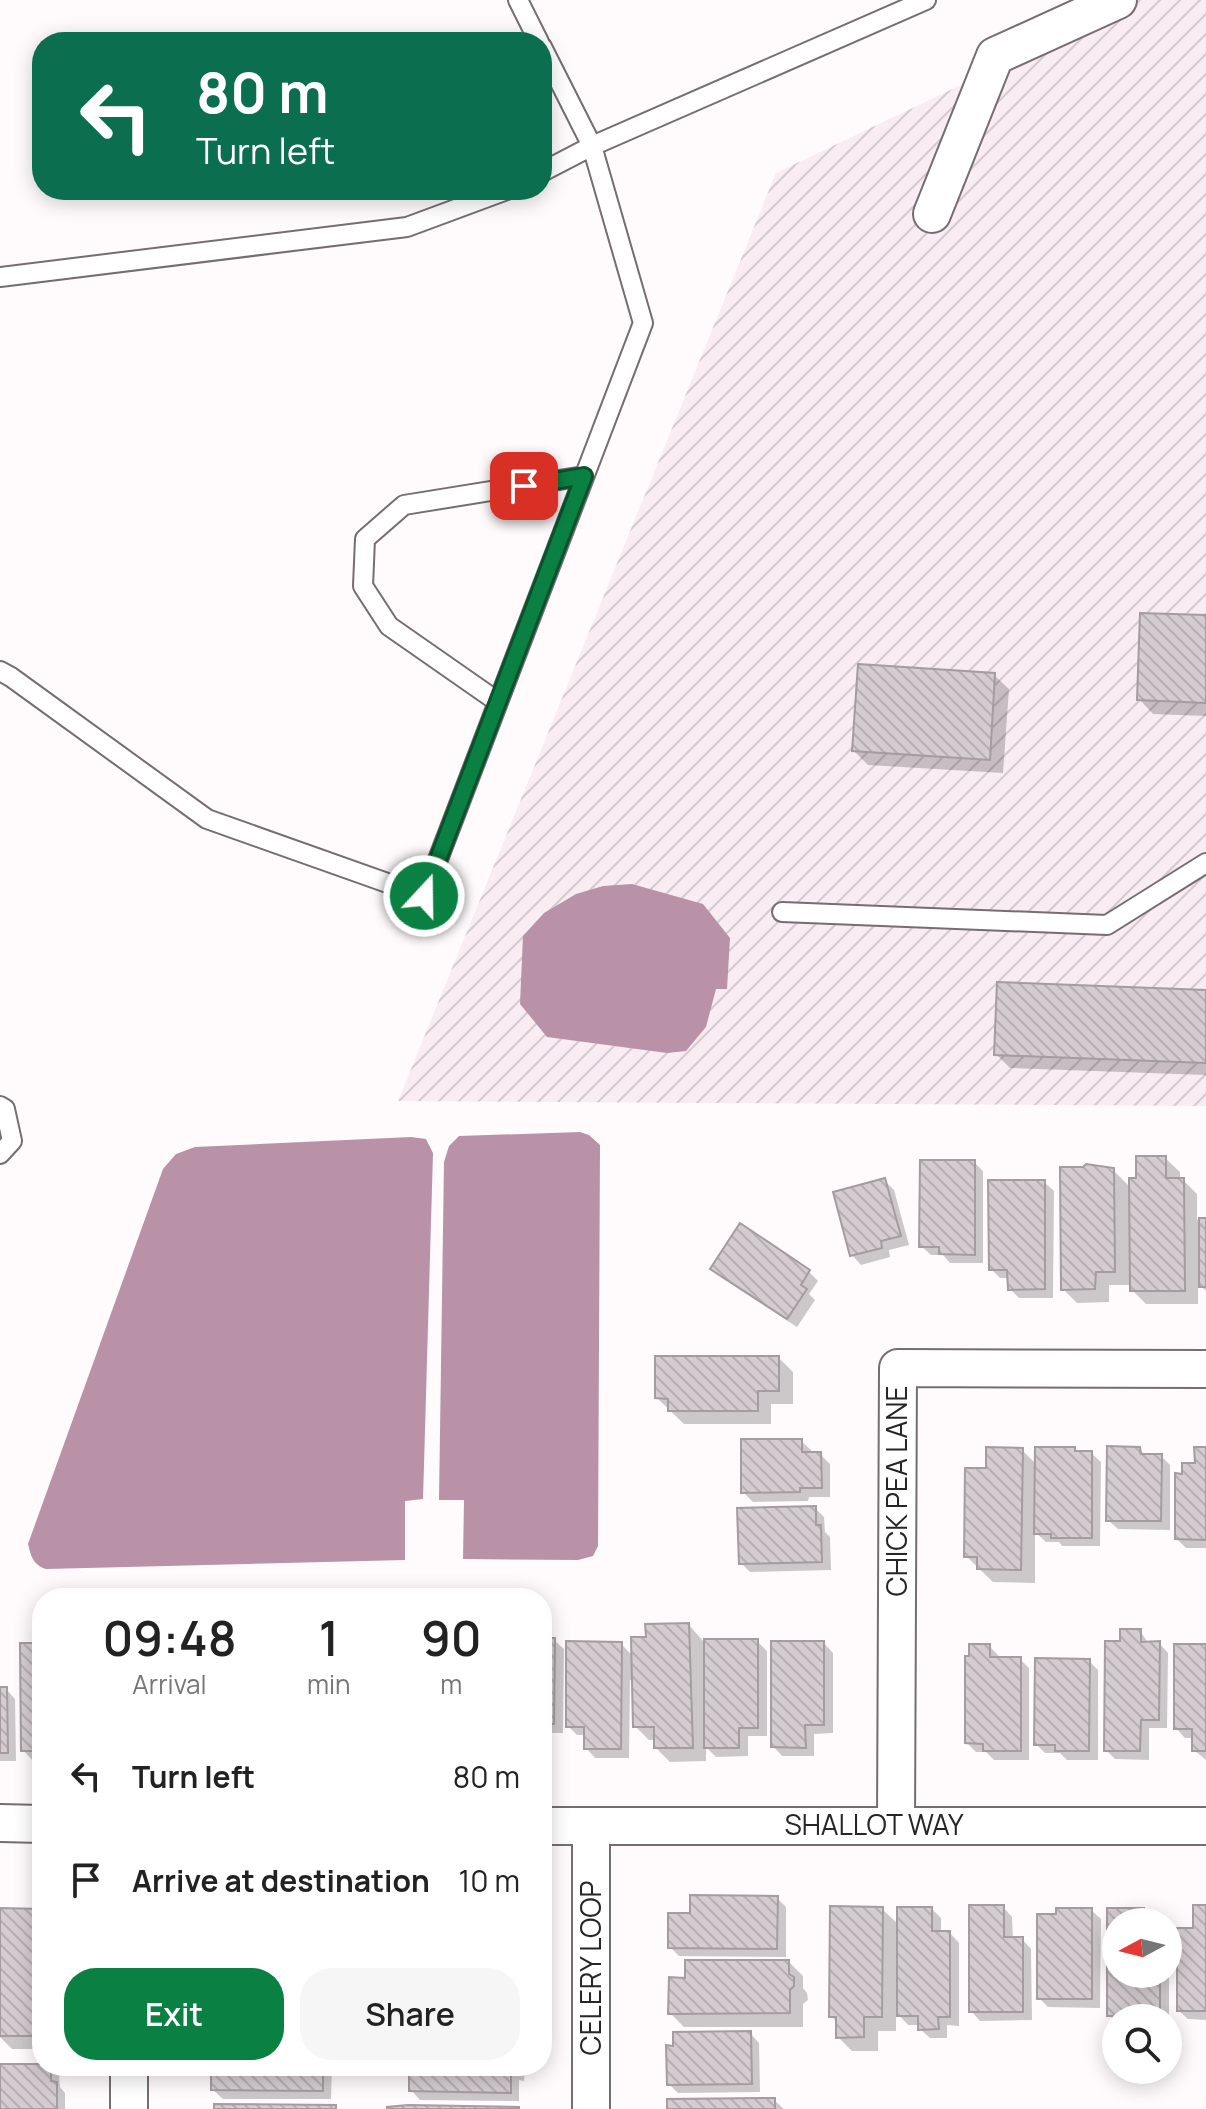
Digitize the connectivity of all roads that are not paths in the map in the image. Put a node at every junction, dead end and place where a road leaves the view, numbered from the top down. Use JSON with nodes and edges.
{"nodes":[{"id":1,"x":518,"y":0,"type":"edge"},
{"id":2,"x":926,"y":0,"type":"edge"},
{"id":3,"x":1118,"y":0,"type":"edge"},
{"id":4,"x":534,"y":32,"type":"edge"},
{"id":5,"x":552,"y":67,"type":"edge"},
{"id":6,"x":592,"y":146,"type":"junction"},
{"id":7,"x":552,"y":167,"type":"edge"},
{"id":8,"x":480,"y":200,"type":"edge"},
{"id":9,"x":932,"y":214,"type":"dead end"},
{"id":10,"x":0,"y":277,"type":"edge"},
{"id":11,"x":584,"y":476,"type":"junction"},
{"id":12,"x":0,"y":671,"type":"edge"},
{"id":13,"x":498,"y":702,"type":"junction"},
{"id":14,"x":1206,"y":863,"type":"edge"},
{"id":15,"x":782,"y":912,"type":"dead end"},
{"id":16,"x":0,"y":1106,"type":"edge"},
{"id":17,"x":0,"y":1154,"type":"edge"},
{"id":18,"x":1206,"y":1369,"type":"edge"},
{"id":19,"x":0,"y":1823,"type":"edge"},
{"id":20,"x":32,"y":1824,"type":"edge"},
{"id":21,"x":896,"y":1825,"type":"junction"},
{"id":22,"x":552,"y":1826,"type":"edge"},
{"id":23,"x":591,"y":1826,"type":"junction"},
{"id":24,"x":1206,"y":1826,"type":"edge"},
{"id":25,"x":129,"y":2076,"type":"edge"},
{"id":26,"x":129,"y":2109,"type":"edge"},
{"id":27,"x":591,"y":2109,"type":"edge"}],
"edges":[{"from":1,"to":4,"type":"lane"},
{"from":2,"to":6,"type":"lane"},
{"from":3,"to":9,"type":"street"},
{"from":5,"to":6,"type":"lane"},
{"from":6,"to":7,"type":"lane"},
{"from":6,"to":11,"type":"lane"},
{"from":8,"to":10,"type":"lane"},
{"from":11,"to":13,"type":"lane"},
{"from":11,"to":13,"type":"lane"},
{"from":12,"to":13,"type":"lane"},
{"from":14,"to":15,"type":"lane"},
{"from":16,"to":17,"type":"lane"},
{"from":18,"to":21,"type":"street","name":"CHICK PEA LANE"},
{"from":19,"to":20,"type":"street"},
{"from":21,"to":23,"type":"street","name":"SHALLOT WAY"},
{"from":21,"to":24,"type":"street","name":"SHALLOT WAY"},
{"from":22,"to":23,"type":"street","name":"SHALLOT WAY"},
{"from":23,"to":27,"type":"street","name":"CELERY LOOP"},
{"from":25,"to":26,"type":"street"}]}
